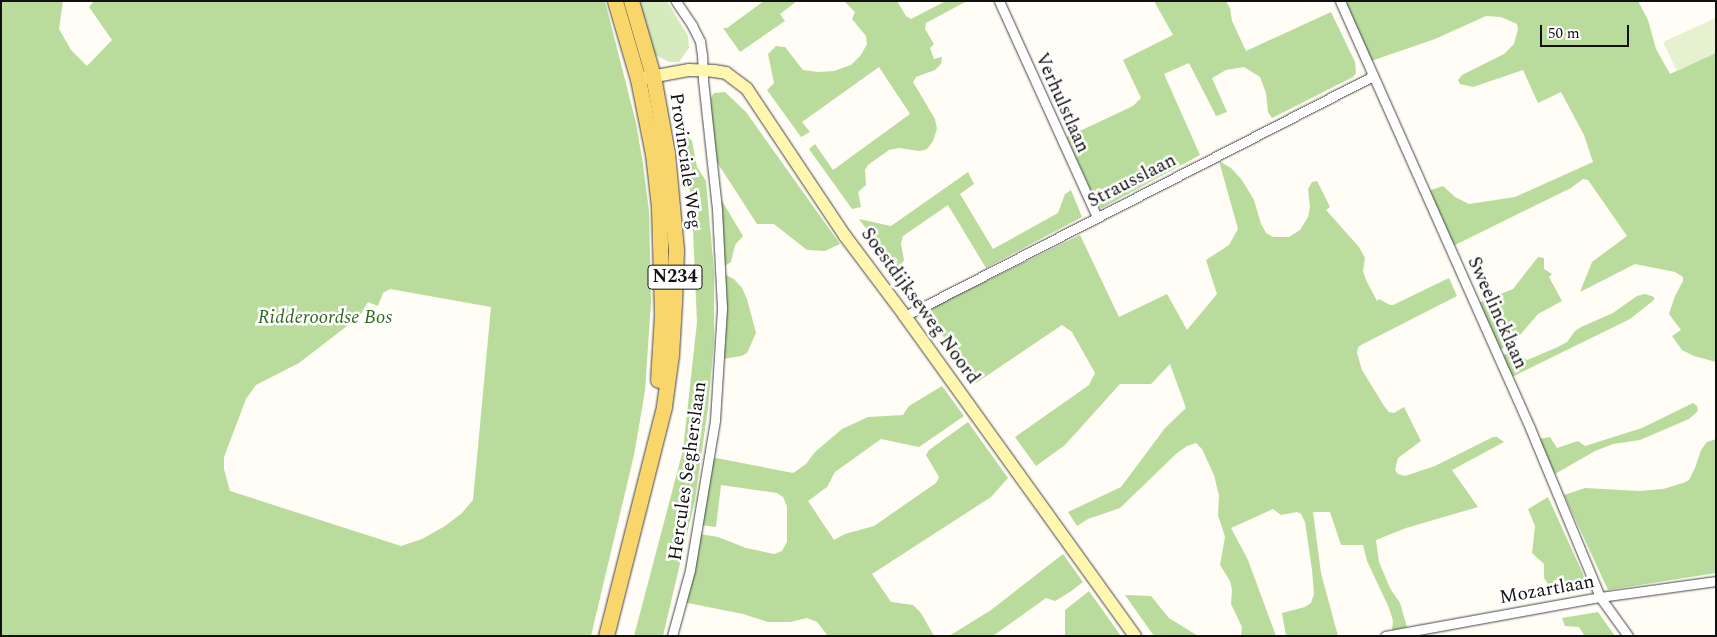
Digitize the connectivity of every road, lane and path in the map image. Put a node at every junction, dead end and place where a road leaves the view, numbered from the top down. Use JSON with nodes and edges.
{"nodes":[{"id":1,"x":615,"y":1,"type":"edge"},
{"id":2,"x":631,"y":1,"type":"edge"},
{"id":3,"x":676,"y":1,"type":"edge"},
{"id":4,"x":999,"y":1,"type":"edge"},
{"id":5,"x":1340,"y":1,"type":"edge"},
{"id":6,"x":702,"y":70,"type":"junction"},
{"id":7,"x":1373,"y":76,"type":"junction"},
{"id":8,"x":645,"y":78,"type":"junction"},
{"id":9,"x":1097,"y":217,"type":"junction"},
{"id":10,"x":905,"y":316,"type":"junction"},
{"id":11,"x":1716,"y":581,"type":"edge"},
{"id":12,"x":1600,"y":597,"type":"junction"},
{"id":13,"x":606,"y":636,"type":"edge"},
{"id":14,"x":672,"y":636,"type":"edge"},
{"id":15,"x":1135,"y":636,"type":"edge"},
{"id":16,"x":1385,"y":636,"type":"edge"},
{"id":17,"x":1628,"y":636,"type":"edge"}],
"edges":[{"from":1,"to":8,"type":"main road","name":"Provinciale Weg","number":"N234"},
{"from":2,"to":8,"type":"main road","name":"Provinciale Weg","number":"N234"},
{"from":3,"to":6,"type":"street","name":"Hercules Segherslaan"},
{"from":4,"to":9,"type":"street","name":"Verhulstlaan"},
{"from":5,"to":7,"type":"street","name":"Sweelincklaan"},
{"from":6,"to":8,"type":"main road","name":"Soestdijkseweg Noord"},
{"from":6,"to":10,"type":"main road","name":"Soestdijkseweg Noord"},
{"from":6,"to":14,"type":"street","name":"Hercules Segherslaan"},
{"from":7,"to":9,"type":"street","name":"Strausslaan"},
{"from":7,"to":12,"type":"street","name":"Sweelincklaan"},
{"from":8,"to":13,"type":"main road","name":"Provinciale Weg","number":"N234"},
{"from":9,"to":10,"type":"street","name":"Strausslaan"},
{"from":10,"to":15,"type":"main road","name":"Soestdijkseweg Noord"},
{"from":11,"to":12,"type":"street","name":"Mozartlaan"},
{"from":12,"to":16,"type":"street","name":"Mozartlaan"},
{"from":12,"to":17,"type":"street","name":"Sweelincklaan"}]}
